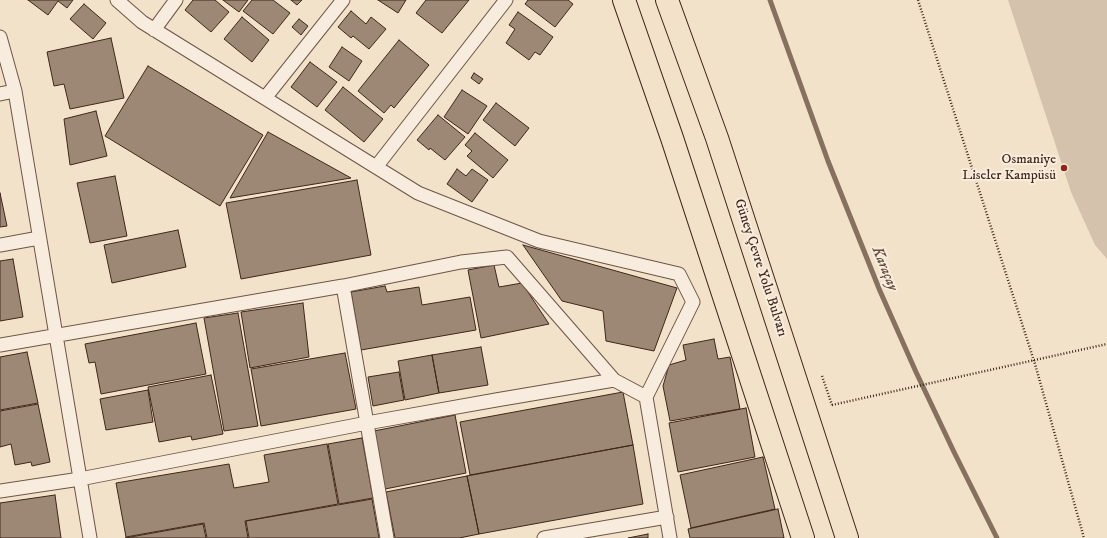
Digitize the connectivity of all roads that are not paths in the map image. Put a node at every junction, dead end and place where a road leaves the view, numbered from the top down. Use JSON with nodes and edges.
{"nodes":[{"id":1,"x":117,"y":0,"type":"edge"},
{"id":2,"x":176,"y":0,"type":"edge"},
{"id":3,"x":343,"y":0,"type":"edge"},
{"id":4,"x":506,"y":0,"type":"edge"},
{"id":5,"x":624,"y":0,"type":"edge"},
{"id":6,"x":667,"y":0,"type":"edge"},
{"id":7,"x":154,"y":30,"type":"junction"},
{"id":8,"x":0,"y":37,"type":"edge"},
{"id":9,"x":15,"y":91,"type":"junction"},
{"id":10,"x":0,"y":94,"type":"edge"},
{"id":11,"x":265,"y":98,"type":"junction"},
{"id":12,"x":376,"y":167,"type":"junction"},
{"id":13,"x":39,"y":238,"type":"junction"},
{"id":14,"x":0,"y":245,"type":"edge"},
{"id":15,"x":343,"y":286,"type":"junction"},
{"id":16,"x":56,"y":335,"type":"junction"},
{"id":17,"x":0,"y":345,"type":"edge"},
{"id":18,"x":614,"y":380,"type":"junction"},
{"id":19,"x":646,"y":397,"type":"junction"},
{"id":20,"x":367,"y":423,"type":"junction"},
{"id":21,"x":80,"y":479,"type":"junction"},
{"id":22,"x":0,"y":491,"type":"edge"},
{"id":23,"x":667,"y":517,"type":"junction"},
{"id":24,"x":90,"y":538,"type":"edge"},
{"id":25,"x":387,"y":538,"type":"edge"},
{"id":26,"x":544,"y":538,"type":"edge"},
{"id":27,"x":670,"y":538,"type":"edge"},
{"id":28,"x":803,"y":538,"type":"edge"},
{"id":29,"x":847,"y":538,"type":"edge"}],
"edges":[{"from":1,"to":7,"type":"street"},
{"from":2,"to":7,"type":"street"},
{"from":3,"to":11,"type":"street"},
{"from":4,"to":12,"type":"street"},
{"from":5,"to":28,"type":"highway"},
{"from":6,"to":29,"type":"highway","name":"Güney Çevre Yolu Bulvarı"},
{"from":7,"to":11,"type":"street"},
{"from":8,"to":9,"type":"street"},
{"from":9,"to":10,"type":"street"},
{"from":9,"to":13,"type":"street"},
{"from":11,"to":12,"type":"street"},
{"from":12,"to":19,"type":"street"},
{"from":13,"to":14,"type":"street"},
{"from":13,"to":16,"type":"street"},
{"from":15,"to":16,"type":"street"},
{"from":15,"to":18,"type":"street"},
{"from":15,"to":20,"type":"street"},
{"from":16,"to":17,"type":"street"},
{"from":16,"to":21,"type":"street"},
{"from":18,"to":19,"type":"street"},
{"from":18,"to":20,"type":"street"},
{"from":19,"to":23,"type":"street"},
{"from":20,"to":21,"type":"street"},
{"from":20,"to":25,"type":"street"},
{"from":21,"to":22,"type":"street"},
{"from":21,"to":24,"type":"street"},
{"from":23,"to":26,"type":"street"},
{"from":23,"to":27,"type":"street"}]}
